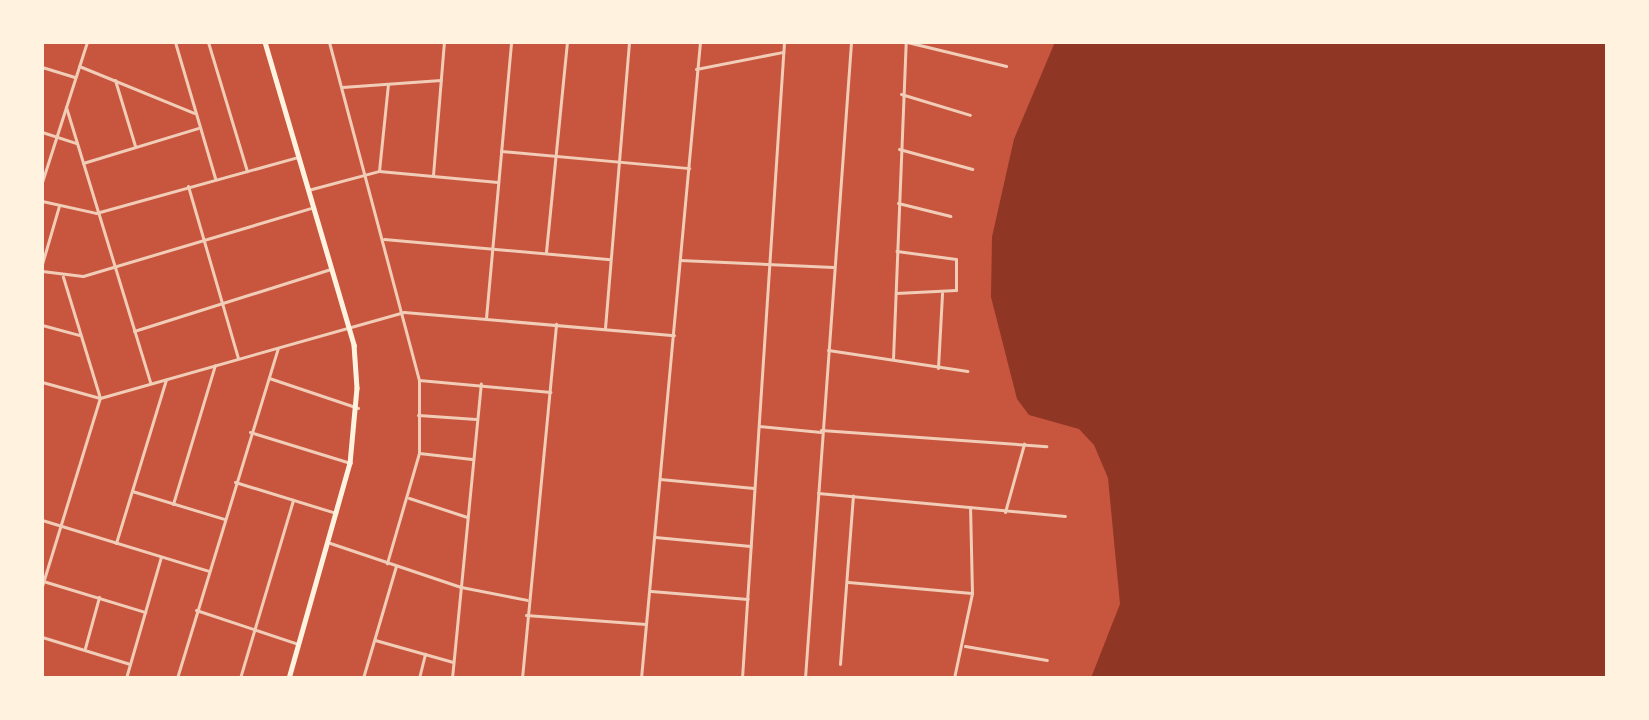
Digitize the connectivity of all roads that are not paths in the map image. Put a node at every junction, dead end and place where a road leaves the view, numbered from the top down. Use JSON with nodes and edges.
{"nodes":[{"id":1,"x":87,"y":42,"type":"edge"},
{"id":2,"x":175,"y":42,"type":"edge"},
{"id":3,"x":208,"y":42,"type":"edge"},
{"id":4,"x":265,"y":42,"type":"edge"},
{"id":5,"x":329,"y":42,"type":"edge"},
{"id":6,"x":444,"y":42,"type":"edge"},
{"id":7,"x":511,"y":42,"type":"edge"},
{"id":8,"x":567,"y":42,"type":"edge"},
{"id":9,"x":629,"y":42,"type":"edge"},
{"id":10,"x":700,"y":42,"type":"edge"},
{"id":11,"x":785,"y":42,"type":"edge"},
{"id":12,"x":851,"y":42,"type":"edge"},
{"id":13,"x":907,"y":42,"type":"edge"},
{"id":14,"x":783,"y":52,"type":"junction"},
{"id":15,"x":79,"y":66,"type":"junction"},
{"id":16,"x":1006,"y":66,"type":"dead end"},
{"id":17,"x":42,"y":67,"type":"edge"},
{"id":18,"x":696,"y":69,"type":"junction"},
{"id":19,"x":75,"y":77,"type":"junction"},
{"id":20,"x":115,"y":80,"type":"junction"},
{"id":21,"x":441,"y":80,"type":"junction"},
{"id":22,"x":388,"y":84,"type":"junction"},
{"id":23,"x":342,"y":87,"type":"junction"},
{"id":24,"x":901,"y":94,"type":"junction"},
{"id":25,"x":66,"y":107,"type":"junction"},
{"id":26,"x":194,"y":113,"type":"junction"},
{"id":27,"x":970,"y":115,"type":"dead end"},
{"id":28,"x":198,"y":128,"type":"junction"},
{"id":29,"x":42,"y":132,"type":"edge"},
{"id":30,"x":57,"y":137,"type":"junction"},
{"id":31,"x":76,"y":143,"type":"junction"},
{"id":32,"x":135,"y":146,"type":"junction"},
{"id":33,"x":900,"y":149,"type":"junction"},
{"id":34,"x":501,"y":151,"type":"junction"},
{"id":35,"x":555,"y":154,"type":"junction"},
{"id":36,"x":298,"y":157,"type":"junction"},
{"id":37,"x":617,"y":162,"type":"junction"},
{"id":38,"x":83,"y":163,"type":"junction"},
{"id":39,"x":689,"y":168,"type":"junction"},
{"id":40,"x":972,"y":169,"type":"dead end"},
{"id":41,"x":247,"y":171,"type":"junction"},
{"id":42,"x":379,"y":171,"type":"junction"},
{"id":43,"x":367,"y":174,"type":"junction"},
{"id":44,"x":433,"y":176,"type":"junction"},
{"id":45,"x":214,"y":178,"type":"junction"},
{"id":46,"x":42,"y":182,"type":"edge"},
{"id":47,"x":497,"y":182,"type":"junction"},
{"id":48,"x":188,"y":186,"type":"junction"},
{"id":49,"x":308,"y":190,"type":"junction"},
{"id":50,"x":42,"y":201,"type":"edge"},
{"id":51,"x":898,"y":203,"type":"junction"},
{"id":52,"x":59,"y":206,"type":"junction"},
{"id":53,"x":314,"y":207,"type":"junction"},
{"id":54,"x":96,"y":213,"type":"junction"},
{"id":55,"x":950,"y":216,"type":"dead end"},
{"id":56,"x":384,"y":239,"type":"junction"},
{"id":57,"x":204,"y":241,"type":"junction"},
{"id":58,"x":492,"y":249,"type":"junction"},
{"id":59,"x":897,"y":251,"type":"junction"},
{"id":60,"x":546,"y":252,"type":"junction"},
{"id":61,"x":610,"y":259,"type":"junction"},
{"id":62,"x":680,"y":260,"type":"junction"},
{"id":63,"x":767,"y":263,"type":"junction"},
{"id":64,"x":42,"y":264,"type":"edge"},
{"id":65,"x":114,"y":267,"type":"junction"},
{"id":66,"x":833,"y":267,"type":"junction"},
{"id":67,"x":333,"y":269,"type":"junction"},
{"id":68,"x":42,"y":271,"type":"edge"},
{"id":69,"x":63,"y":277,"type":"junction"},
{"id":70,"x":896,"y":293,"type":"junction"},
{"id":71,"x":942,"y":293,"type":"junction"},
{"id":72,"x":224,"y":302,"type":"junction"},
{"id":73,"x":404,"y":312,"type":"junction"},
{"id":74,"x":486,"y":318,"type":"junction"},
{"id":75,"x":556,"y":324,"type":"junction"},
{"id":76,"x":42,"y":325,"type":"edge"},
{"id":77,"x":348,"y":326,"type":"junction"},
{"id":78,"x":605,"y":328,"type":"junction"},
{"id":79,"x":134,"y":331,"type":"junction"},
{"id":80,"x":80,"y":335,"type":"junction"},
{"id":81,"x":674,"y":335,"type":"junction"},
{"id":82,"x":278,"y":348,"type":"junction"},
{"id":83,"x":828,"y":350,"type":"junction"},
{"id":84,"x":238,"y":358,"type":"junction"},
{"id":85,"x":893,"y":359,"type":"junction"},
{"id":86,"x":214,"y":365,"type":"junction"},
{"id":87,"x":938,"y":368,"type":"junction"},
{"id":88,"x":967,"y":371,"type":"dead end"},
{"id":89,"x":166,"y":378,"type":"junction"},
{"id":90,"x":269,"y":378,"type":"junction"},
{"id":91,"x":419,"y":380,"type":"junction"},
{"id":92,"x":42,"y":382,"type":"edge"},
{"id":93,"x":150,"y":382,"type":"junction"},
{"id":94,"x":481,"y":382,"type":"junction"},
{"id":95,"x":550,"y":392,"type":"junction"},
{"id":96,"x":100,"y":398,"type":"junction"},
{"id":97,"x":358,"y":408,"type":"junction"},
{"id":98,"x":418,"y":415,"type":"junction"},
{"id":99,"x":476,"y":419,"type":"junction"},
{"id":100,"x":759,"y":426,"type":"junction"},
{"id":101,"x":821,"y":431,"type":"junction"},
{"id":102,"x":250,"y":432,"type":"junction"},
{"id":103,"x":1024,"y":444,"type":"junction"},
{"id":104,"x":1046,"y":446,"type":"dead end"},
{"id":105,"x":419,"y":453,"type":"junction"},
{"id":106,"x":472,"y":459,"type":"junction"},
{"id":107,"x":350,"y":463,"type":"junction"},
{"id":108,"x":660,"y":479,"type":"junction"},
{"id":109,"x":235,"y":482,"type":"junction"},
{"id":110,"x":755,"y":488,"type":"junction"},
{"id":111,"x":132,"y":491,"type":"junction"},
{"id":112,"x":818,"y":493,"type":"junction"},
{"id":113,"x":853,"y":495,"type":"junction"},
{"id":114,"x":409,"y":498,"type":"junction"},
{"id":115,"x":293,"y":500,"type":"junction"},
{"id":116,"x":173,"y":504,"type":"junction"},
{"id":117,"x":970,"y":507,"type":"junction"},
{"id":118,"x":1005,"y":512,"type":"junction"},
{"id":119,"x":336,"y":513,"type":"junction"},
{"id":120,"x":1065,"y":516,"type":"dead end"},
{"id":121,"x":467,"y":517,"type":"junction"},
{"id":122,"x":224,"y":519,"type":"junction"},
{"id":123,"x":42,"y":520,"type":"edge"},
{"id":124,"x":60,"y":526,"type":"junction"},
{"id":125,"x":655,"y":537,"type":"junction"},
{"id":126,"x":116,"y":543,"type":"junction"},
{"id":127,"x":330,"y":543,"type":"junction"},
{"id":128,"x":751,"y":546,"type":"junction"},
{"id":129,"x":161,"y":557,"type":"junction"},
{"id":130,"x":387,"y":563,"type":"junction"},
{"id":131,"x":396,"y":566,"type":"junction"},
{"id":132,"x":209,"y":571,"type":"junction"},
{"id":133,"x":43,"y":576,"type":"edge"},
{"id":134,"x":848,"y":582,"type":"junction"},
{"id":135,"x":43,"y":583,"type":"edge"},
{"id":136,"x":461,"y":587,"type":"junction"},
{"id":137,"x":650,"y":591,"type":"junction"},
{"id":138,"x":972,"y":593,"type":"junction"},
{"id":139,"x":99,"y":597,"type":"junction"},
{"id":140,"x":748,"y":599,"type":"junction"},
{"id":141,"x":527,"y":600,"type":"junction"},
{"id":142,"x":196,"y":610,"type":"junction"},
{"id":143,"x":145,"y":612,"type":"junction"},
{"id":144,"x":526,"y":615,"type":"junction"},
{"id":145,"x":646,"y":624,"type":"junction"},
{"id":146,"x":255,"y":630,"type":"junction"},
{"id":147,"x":42,"y":637,"type":"edge"},
{"id":148,"x":375,"y":640,"type":"junction"},
{"id":149,"x":298,"y":644,"type":"junction"},
{"id":150,"x":964,"y":646,"type":"junction"},
{"id":151,"x":85,"y":648,"type":"junction"},
{"id":152,"x":425,"y":654,"type":"junction"},
{"id":153,"x":1047,"y":660,"type":"dead end"},
{"id":154,"x":453,"y":662,"type":"junction"},
{"id":155,"x":130,"y":664,"type":"junction"},
{"id":156,"x":840,"y":664,"type":"dead end"},
{"id":157,"x":126,"y":678,"type":"edge"},
{"id":158,"x":177,"y":678,"type":"edge"},
{"id":159,"x":240,"y":678,"type":"edge"},
{"id":160,"x":289,"y":678,"type":"edge"},
{"id":161,"x":363,"y":678,"type":"edge"},
{"id":162,"x":418,"y":678,"type":"edge"},
{"id":163,"x":452,"y":678,"type":"edge"},
{"id":164,"x":522,"y":678,"type":"edge"},
{"id":165,"x":641,"y":678,"type":"edge"},
{"id":166,"x":742,"y":678,"type":"edge"},
{"id":167,"x":805,"y":678,"type":"edge"},
{"id":168,"x":954,"y":678,"type":"edge"}],
"edges":[{"from":1,"to":15,"type":"street"},
{"from":2,"to":26,"type":"street"},
{"from":3,"to":41,"type":"street"},
{"from":4,"to":36,"type":"main road"},
{"from":5,"to":23,"type":"street"},
{"from":6,"to":21,"type":"street"},
{"from":7,"to":34,"type":"street"},
{"from":8,"to":35,"type":"street"},
{"from":9,"to":37,"type":"street"},
{"from":10,"to":18,"type":"street"},
{"from":11,"to":14,"type":"street"},
{"from":12,"to":66,"type":"street"},
{"from":13,"to":16,"type":"street"},
{"from":13,"to":24,"type":"street"},
{"from":14,"to":18,"type":"street"},
{"from":14,"to":63,"type":"street"},
{"from":15,"to":19,"type":"street"},
{"from":15,"to":20,"type":"street"},
{"from":17,"to":19,"type":"street"},
{"from":18,"to":39,"type":"street"},
{"from":19,"to":25,"type":"street"},
{"from":20,"to":26,"type":"street"},
{"from":20,"to":32,"type":"street"},
{"from":21,"to":22,"type":"street"},
{"from":21,"to":44,"type":"street"},
{"from":22,"to":23,"type":"street"},
{"from":22,"to":42,"type":"street"},
{"from":23,"to":43,"type":"street"},
{"from":24,"to":27,"type":"street"},
{"from":24,"to":33,"type":"street"},
{"from":25,"to":30,"type":"street"},
{"from":25,"to":31,"type":"street"},
{"from":26,"to":28,"type":"street"},
{"from":28,"to":32,"type":"street"},
{"from":28,"to":45,"type":"street"},
{"from":29,"to":30,"type":"street"},
{"from":30,"to":31,"type":"street"},
{"from":30,"to":46,"type":"street"},
{"from":31,"to":38,"type":"street"},
{"from":32,"to":38,"type":"street"},
{"from":33,"to":40,"type":"street"},
{"from":33,"to":51,"type":"street"},
{"from":34,"to":35,"type":"street"},
{"from":34,"to":47,"type":"street"},
{"from":35,"to":37,"type":"street"},
{"from":35,"to":60,"type":"street"},
{"from":36,"to":41,"type":"street"},
{"from":36,"to":49,"type":"main road"},
{"from":37,"to":39,"type":"street"},
{"from":37,"to":61,"type":"street"},
{"from":38,"to":54,"type":"street"},
{"from":39,"to":62,"type":"street"},
{"from":41,"to":45,"type":"street"},
{"from":42,"to":43,"type":"street"},
{"from":42,"to":44,"type":"street"},
{"from":43,"to":49,"type":"street"},
{"from":43,"to":56,"type":"street"},
{"from":44,"to":47,"type":"street"},
{"from":45,"to":48,"type":"street"},
{"from":47,"to":58,"type":"street"},
{"from":48,"to":54,"type":"street"},
{"from":48,"to":57,"type":"street"},
{"from":49,"to":53,"type":"main road"},
{"from":50,"to":52,"type":"street"},
{"from":51,"to":55,"type":"street"},
{"from":51,"to":59,"type":"street"},
{"from":52,"to":54,"type":"street"},
{"from":52,"to":64,"type":"street"},
{"from":53,"to":57,"type":"street"},
{"from":53,"to":67,"type":"main road"},
{"from":54,"to":65,"type":"street"},
{"from":56,"to":58,"type":"street"},
{"from":56,"to":73,"type":"street"},
{"from":57,"to":65,"type":"street"},
{"from":57,"to":72,"type":"street"},
{"from":58,"to":60,"type":"street"},
{"from":58,"to":74,"type":"street"},
{"from":59,"to":70,"type":"street"},
{"from":59,"to":71,"type":"street"},
{"from":60,"to":61,"type":"street"},
{"from":61,"to":78,"type":"street"},
{"from":62,"to":63,"type":"street"},
{"from":62,"to":81,"type":"street"},
{"from":63,"to":66,"type":"street"},
{"from":63,"to":100,"type":"street"},
{"from":65,"to":69,"type":"street"},
{"from":65,"to":79,"type":"street"},
{"from":66,"to":83,"type":"street"},
{"from":67,"to":72,"type":"street"},
{"from":67,"to":77,"type":"main road"},
{"from":68,"to":69,"type":"street"},
{"from":69,"to":80,"type":"street"},
{"from":70,"to":71,"type":"street"},
{"from":70,"to":85,"type":"street"},
{"from":71,"to":87,"type":"street"},
{"from":72,"to":79,"type":"street"},
{"from":72,"to":84,"type":"street"},
{"from":73,"to":74,"type":"street"},
{"from":73,"to":77,"type":"street"},
{"from":73,"to":91,"type":"street"},
{"from":74,"to":75,"type":"street"},
{"from":75,"to":78,"type":"street"},
{"from":75,"to":95,"type":"street"},
{"from":76,"to":80,"type":"street"},
{"from":77,"to":82,"type":"street"},
{"from":77,"to":97,"type":"main road"},
{"from":78,"to":81,"type":"street"},
{"from":79,"to":93,"type":"street"},
{"from":80,"to":96,"type":"street"},
{"from":81,"to":108,"type":"street"},
{"from":82,"to":84,"type":"street"},
{"from":82,"to":90,"type":"street"},
{"from":83,"to":85,"type":"street"},
{"from":83,"to":101,"type":"street"},
{"from":84,"to":86,"type":"street"},
{"from":85,"to":87,"type":"street"},
{"from":86,"to":89,"type":"street"},
{"from":86,"to":116,"type":"street"},
{"from":87,"to":88,"type":"street"},
{"from":89,"to":93,"type":"street"},
{"from":89,"to":111,"type":"street"},
{"from":90,"to":97,"type":"street"},
{"from":90,"to":102,"type":"street"},
{"from":91,"to":94,"type":"street"},
{"from":91,"to":98,"type":"street"},
{"from":92,"to":96,"type":"street"},
{"from":93,"to":96,"type":"street"},
{"from":94,"to":95,"type":"street"},
{"from":94,"to":99,"type":"street"},
{"from":95,"to":141,"type":"street"},
{"from":96,"to":124,"type":"street"},
{"from":97,"to":107,"type":"main road"},
{"from":98,"to":99,"type":"street"},
{"from":98,"to":105,"type":"street"},
{"from":99,"to":106,"type":"street"},
{"from":100,"to":101,"type":"street"},
{"from":100,"to":110,"type":"street"},
{"from":101,"to":103,"type":"street"},
{"from":101,"to":112,"type":"street"},
{"from":102,"to":107,"type":"street"},
{"from":102,"to":109,"type":"street"},
{"from":103,"to":104,"type":"street"},
{"from":103,"to":118,"type":"street"},
{"from":105,"to":106,"type":"street"},
{"from":105,"to":114,"type":"street"},
{"from":106,"to":121,"type":"street"},
{"from":107,"to":119,"type":"main road"},
{"from":108,"to":110,"type":"street"},
{"from":108,"to":125,"type":"street"},
{"from":109,"to":115,"type":"street"},
{"from":109,"to":122,"type":"street"},
{"from":110,"to":128,"type":"street"},
{"from":111,"to":116,"type":"street"},
{"from":111,"to":126,"type":"street"},
{"from":112,"to":113,"type":"street"},
{"from":112,"to":167,"type":"street"},
{"from":113,"to":117,"type":"street"},
{"from":113,"to":134,"type":"street"},
{"from":114,"to":121,"type":"street"},
{"from":114,"to":130,"type":"street"},
{"from":115,"to":119,"type":"street"},
{"from":115,"to":146,"type":"street"},
{"from":116,"to":122,"type":"street"},
{"from":117,"to":118,"type":"street"},
{"from":117,"to":138,"type":"street"},
{"from":118,"to":120,"type":"street"},
{"from":119,"to":127,"type":"main road"},
{"from":121,"to":136,"type":"street"},
{"from":122,"to":132,"type":"street"},
{"from":123,"to":124,"type":"street"},
{"from":124,"to":126,"type":"street"},
{"from":124,"to":133,"type":"street"},
{"from":125,"to":128,"type":"street"},
{"from":125,"to":137,"type":"street"},
{"from":126,"to":129,"type":"street"},
{"from":127,"to":130,"type":"street"},
{"from":127,"to":149,"type":"main road"},
{"from":128,"to":140,"type":"street"},
{"from":129,"to":132,"type":"street"},
{"from":129,"to":143,"type":"street"},
{"from":130,"to":131,"type":"street"},
{"from":131,"to":136,"type":"street"},
{"from":131,"to":148,"type":"street"},
{"from":132,"to":142,"type":"street"},
{"from":133,"to":135,"type":"street"},
{"from":134,"to":138,"type":"street"},
{"from":134,"to":156,"type":"street"},
{"from":135,"to":139,"type":"street"},
{"from":136,"to":141,"type":"street"},
{"from":136,"to":154,"type":"street"},
{"from":137,"to":140,"type":"street"},
{"from":137,"to":145,"type":"street"},
{"from":138,"to":150,"type":"street"},
{"from":139,"to":143,"type":"street"},
{"from":139,"to":151,"type":"street"},
{"from":140,"to":166,"type":"street"},
{"from":141,"to":144,"type":"street"},
{"from":142,"to":146,"type":"street"},
{"from":142,"to":158,"type":"street"},
{"from":143,"to":155,"type":"street"},
{"from":144,"to":145,"type":"street"},
{"from":144,"to":164,"type":"street"},
{"from":145,"to":165,"type":"street"},
{"from":146,"to":149,"type":"street"},
{"from":146,"to":159,"type":"street"},
{"from":147,"to":151,"type":"street"},
{"from":148,"to":152,"type":"street"},
{"from":148,"to":161,"type":"street"},
{"from":149,"to":160,"type":"main road"},
{"from":150,"to":153,"type":"street"},
{"from":150,"to":168,"type":"street"},
{"from":151,"to":155,"type":"street"},
{"from":152,"to":154,"type":"street"},
{"from":152,"to":162,"type":"street"},
{"from":154,"to":163,"type":"street"},
{"from":155,"to":157,"type":"street"}]}
